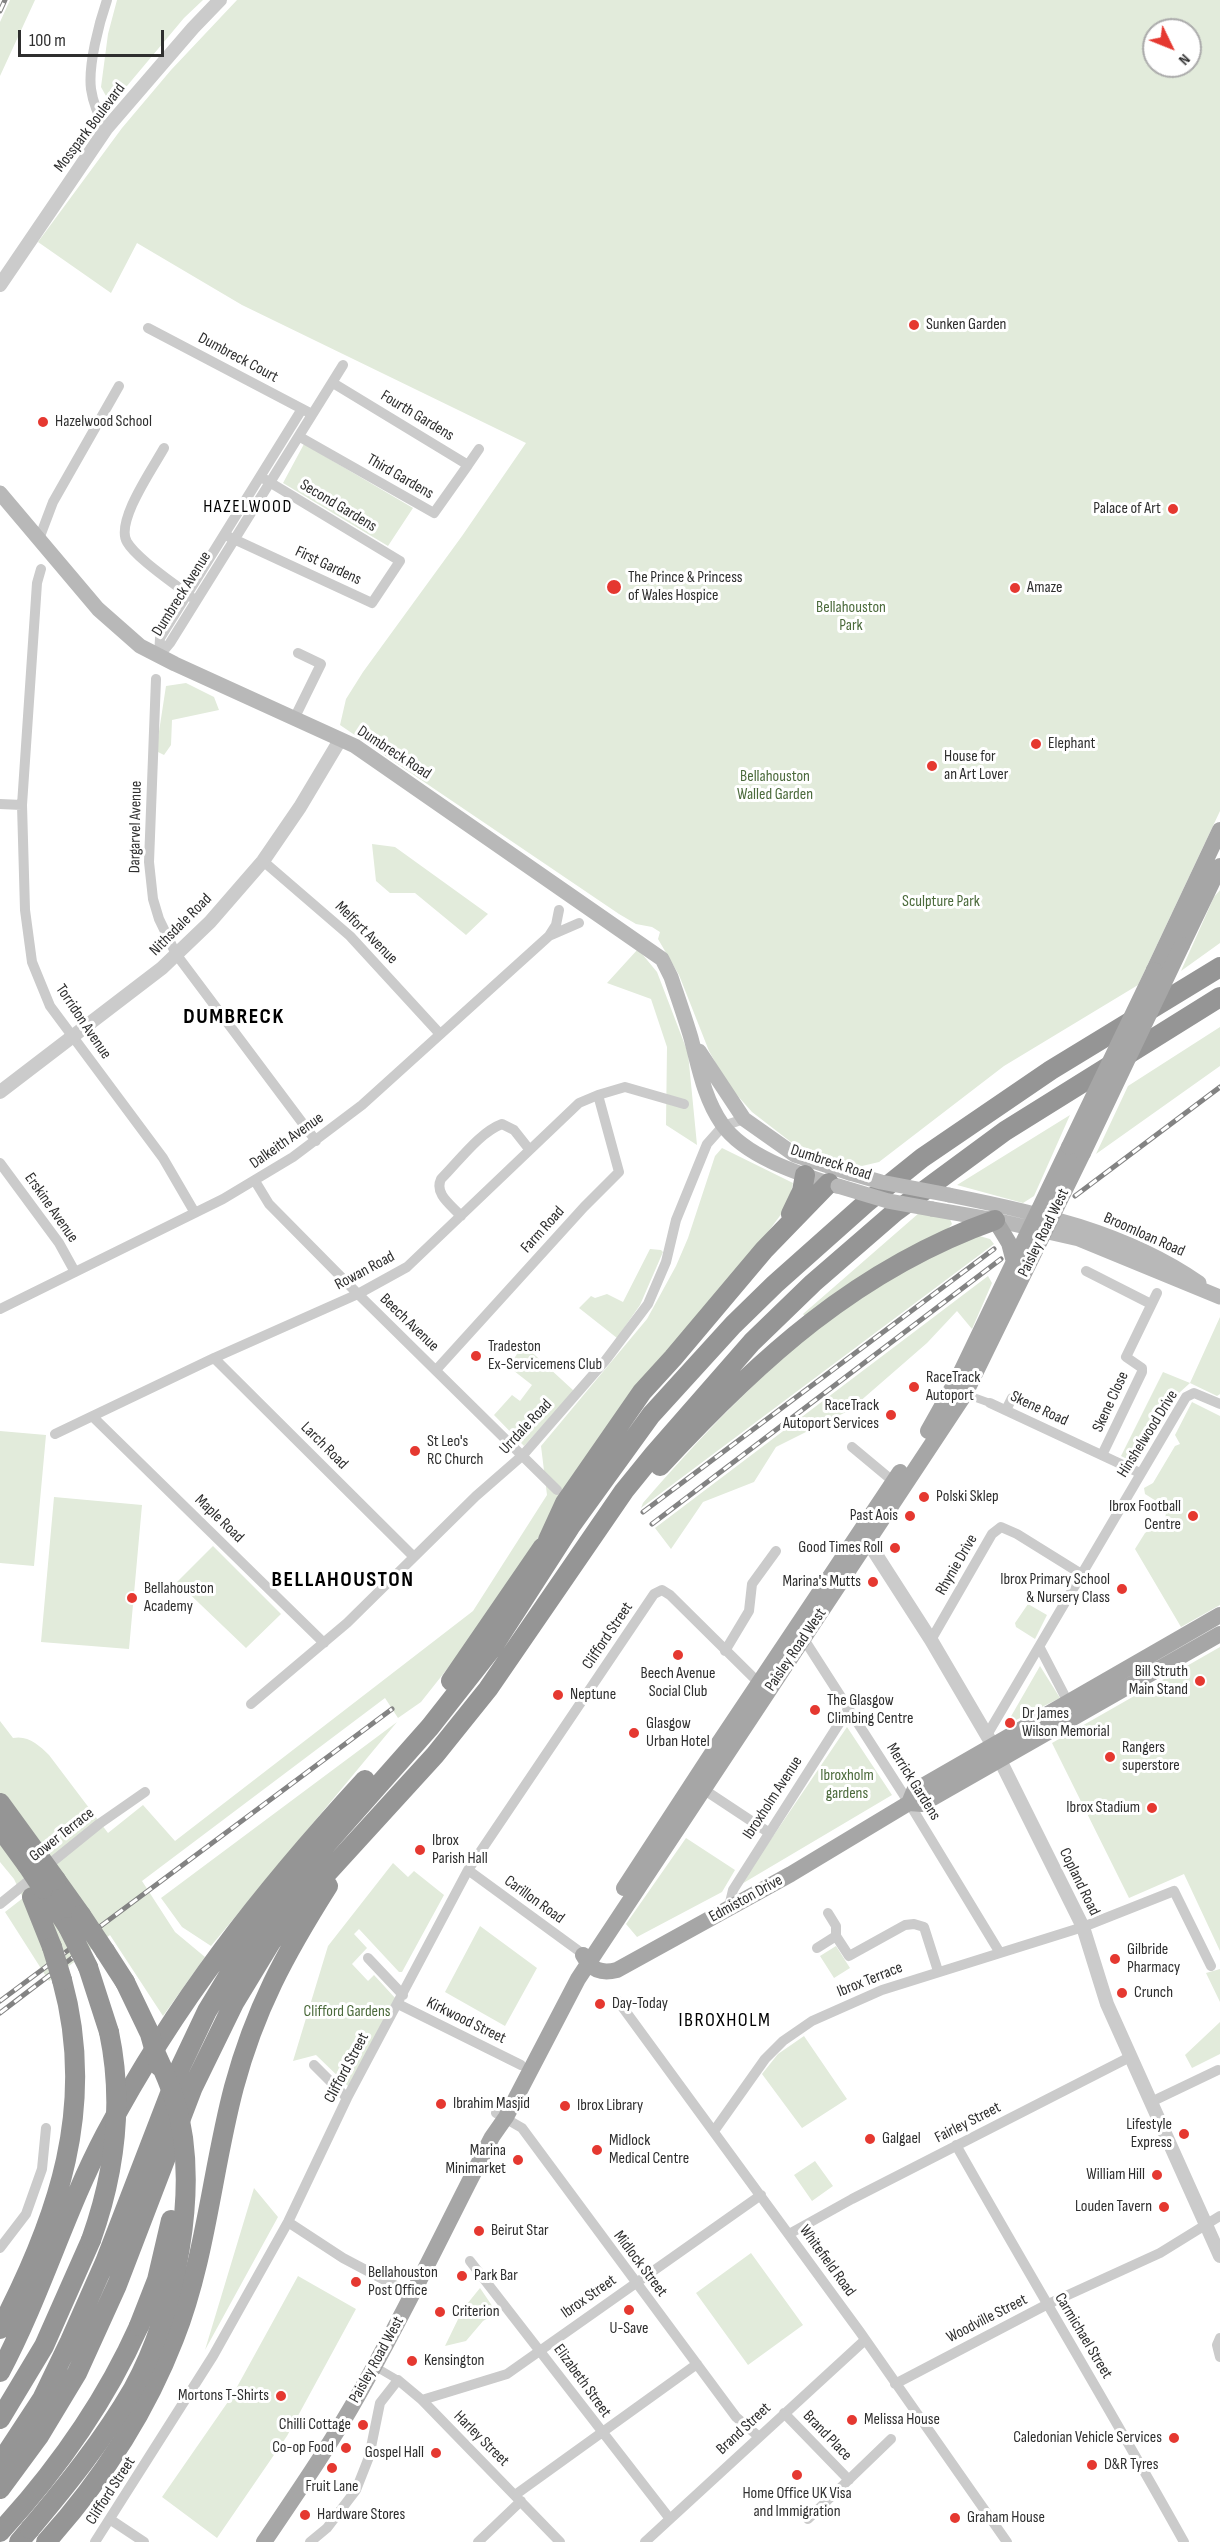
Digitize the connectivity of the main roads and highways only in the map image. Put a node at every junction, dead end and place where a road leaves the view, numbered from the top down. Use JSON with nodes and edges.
{"nodes":[{"id":1,"x":0,"y":493,"type":"edge"},
{"id":2,"x":0,"y":503,"type":"edge"},
{"id":3,"x":39,"y":539,"type":"junction"},
{"id":4,"x":1220,"y":830,"type":"edge"},
{"id":5,"x":1220,"y":866,"type":"edge"},
{"id":6,"x":1220,"y":962,"type":"edge"},
{"id":7,"x":1220,"y":967,"type":"edge"},
{"id":8,"x":1190,"y":986,"type":"junction"},
{"id":9,"x":1220,"y":997,"type":"edge"},
{"id":10,"x":1220,"y":1007,"type":"edge"},
{"id":11,"x":691,"y":1038,"type":"junction"},
{"id":12,"x":1064,"y":1092,"type":"junction"},
{"id":13,"x":1076,"y":1150,"type":"junction"},
{"id":14,"x":805,"y":1175,"type":"junction"},
{"id":15,"x":839,"y":1178,"type":"junction"},
{"id":16,"x":952,"y":1204,"type":"junction"},
{"id":17,"x":995,"y":1220,"type":"junction"},
{"id":18,"x":1041,"y":1223,"type":"junction"},
{"id":19,"x":778,"y":1234,"type":"junction"},
{"id":20,"x":957,"y":1234,"type":"junction"},
{"id":21,"x":1014,"y":1262,"type":"junction"},
{"id":22,"x":1218,"y":1296,"type":"edge"},
{"id":23,"x":651,"y":1415,"type":"junction"},
{"id":24,"x":548,"y":1540,"type":"junction"},
{"id":25,"x":559,"y":1587,"type":"junction"},
{"id":26,"x":1220,"y":1615,"type":"edge"},
{"id":27,"x":800,"y":1633,"type":"junction"},
{"id":28,"x":1220,"y":1634,"type":"edge"},
{"id":29,"x":764,"y":1687,"type":"junction"},
{"id":30,"x":1072,"y":1710,"type":"junction"},
{"id":31,"x":0,"y":1803,"type":"edge"},
{"id":32,"x":909,"y":1803,"type":"junction"},
{"id":33,"x":0,"y":1828,"type":"edge"},
{"id":34,"x":0,"y":1843,"type":"edge"},
{"id":35,"x":353,"y":1846,"type":"junction"},
{"id":36,"x":28,"y":1865,"type":"junction"},
{"id":37,"x":43,"y":1889,"type":"junction"},
{"id":38,"x":74,"y":1921,"type":"junction"},
{"id":39,"x":585,"y":1959,"type":"junction"},
{"id":40,"x":156,"y":2054,"type":"junction"},
{"id":41,"x":501,"y":2115,"type":"junction"},
{"id":42,"x":0,"y":2330,"type":"edge"},
{"id":43,"x":0,"y":2372,"type":"edge"},
{"id":44,"x":0,"y":2420,"type":"edge"},
{"id":45,"x":0,"y":2463,"type":"edge"},
{"id":46,"x":0,"y":2489,"type":"edge"},
{"id":47,"x":0,"y":2532,"type":"edge"},
{"id":48,"x":24,"y":2535,"type":"edge"},
{"id":49,"x":46,"y":2542,"type":"edge"},
{"id":50,"x":264,"y":2542,"type":"edge"}],
"edges":[{"from":1,"to":3,"type":"main road","name":"Dumbreck Road"},
{"from":2,"to":3,"type":"main road","name":"Dumbreck Road"},
{"from":3,"to":11,"type":"main road","name":"Dumbreck Road"},
{"from":4,"to":13,"type":"main road","bridge":true},
{"from":5,"to":13,"type":"main road","bridge":true},
{"from":6,"to":8,"type":"highway"},
{"from":7,"to":8,"type":"highway"},
{"from":8,"to":23,"type":"highway"},
{"from":9,"to":12,"type":"highway"},
{"from":10,"to":12,"type":"highway"},
{"from":11,"to":14,"type":"main road","name":"Dumbreck Road"},
{"from":11,"to":15,"type":"main road","name":"Dumbreck Road"},
{"from":12,"to":25,"type":"highway"},
{"from":13,"to":18,"type":"main road","name":"Paisley Road West"},
{"from":14,"to":15,"type":"main road","name":"Dumbreck Road"},
{"from":14,"to":19,"type":"highway"},
{"from":15,"to":16,"type":"main road","name":"Dumbreck Road","bridge":true},
{"from":15,"to":16,"type":"main road","name":"Dumbreck Road","bridge":true},
{"from":15,"to":19,"type":"highway"},
{"from":16,"to":17,"type":"main road","name":"Dumbreck Road"},
{"from":16,"to":18,"type":"main road","name":"Dumbreck Road"},
{"from":16,"to":20,"type":"highway"},
{"from":17,"to":18,"type":"main road","name":"Dumbreck Road"},
{"from":17,"to":20,"type":"highway"},
{"from":17,"to":21,"type":"main road"},
{"from":18,"to":21,"type":"main road","name":"Paisley Road West"},
{"from":18,"to":22,"type":"main road","name":"Broomloan Road"},
{"from":18,"to":27,"type":"main road","name":"Paisley Road West"},
{"from":19,"to":24,"type":"highway"},
{"from":20,"to":25,"type":"highway"},
{"from":21,"to":27,"type":"main road","name":"Paisley Road West"},
{"from":23,"to":24,"type":"highway"},
{"from":23,"to":45,"type":"highway"},
{"from":24,"to":43,"type":"highway"},
{"from":25,"to":35,"type":"highway"},
{"from":26,"to":30,"type":"main road","name":"Edmiston Drive"},
{"from":27,"to":29,"type":"main road","name":"Paisley Road West"},
{"from":28,"to":30,"type":"main road","name":"Edmiston Drive"},
{"from":29,"to":39,"type":"main road","name":"Paisley Road West"},
{"from":29,"to":39,"type":"main road","name":"Paisley Road West"},
{"from":30,"to":32,"type":"main road","name":"Edmiston Drive"},
{"from":30,"to":32,"type":"main road","name":"Edmiston Drive"},
{"from":31,"to":36,"type":"highway"},
{"from":32,"to":39,"type":"main road","name":"Edmiston Drive"},
{"from":33,"to":36,"type":"highway"},
{"from":34,"to":36,"type":"highway"},
{"from":35,"to":46,"type":"highway"},
{"from":35,"to":49,"type":"highway"},
{"from":36,"to":37,"type":"highway","bridge":true},
{"from":36,"to":37,"type":"highway"},
{"from":37,"to":38,"type":"highway"},
{"from":37,"to":42,"type":"highway","bridge":true},
{"from":38,"to":40,"type":"highway","bridge":true},
{"from":38,"to":44,"type":"highway","bridge":true},
{"from":39,"to":41,"type":"main road","name":"Paisley Road West"},
{"from":39,"to":41,"type":"main road","name":"Paisley Road West"},
{"from":40,"to":47,"type":"highway","bridge":true},
{"from":40,"to":48,"type":"highway","bridge":true},
{"from":41,"to":50,"type":"main road","name":"Paisley Road West"}]}
